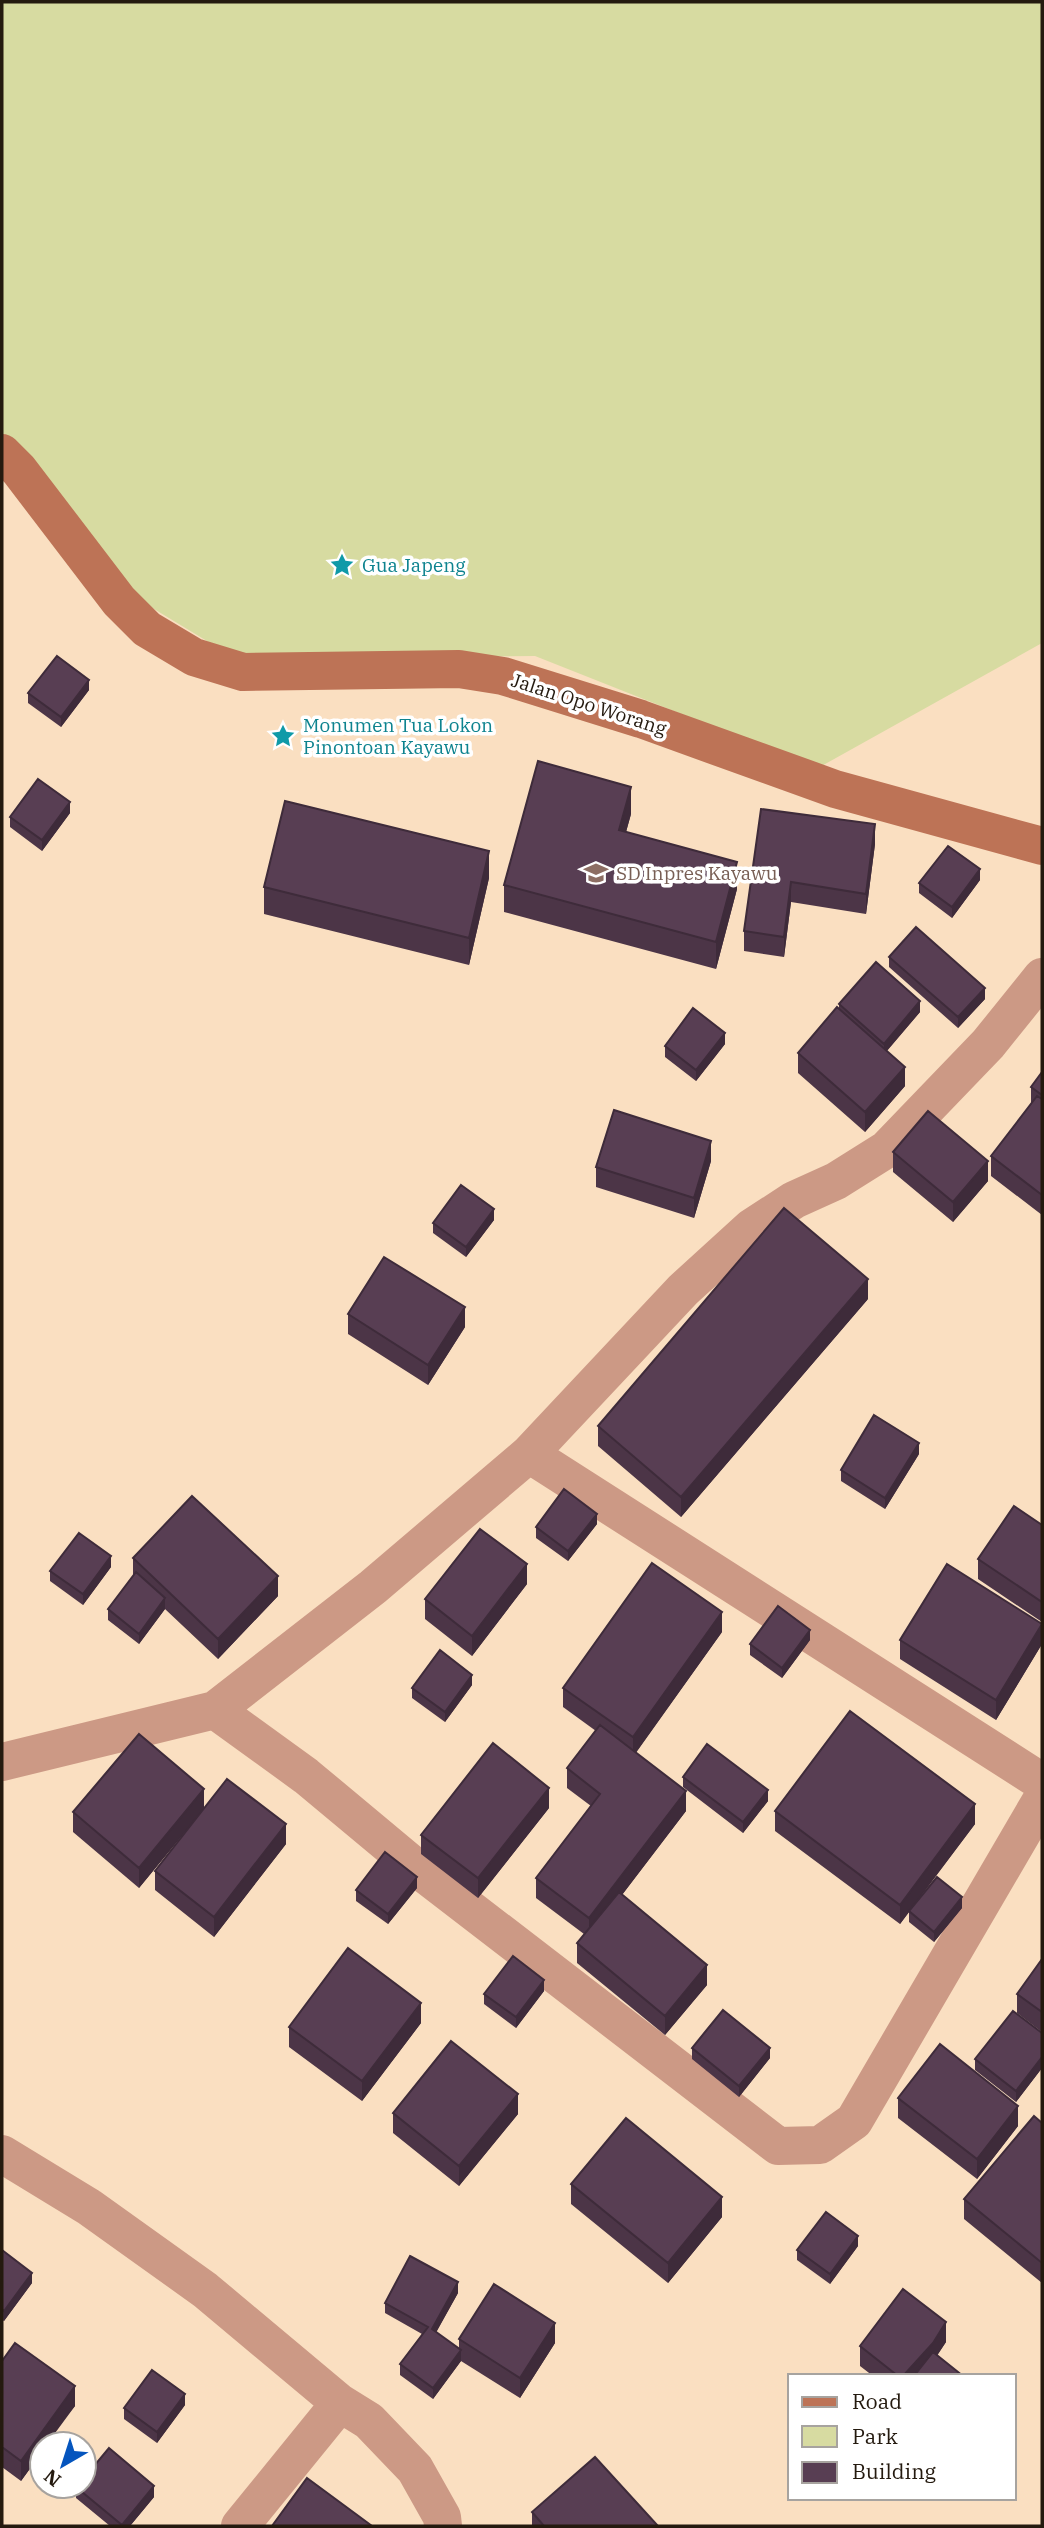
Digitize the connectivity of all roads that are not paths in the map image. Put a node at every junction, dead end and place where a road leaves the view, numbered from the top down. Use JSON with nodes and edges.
{"nodes":[{"id":1,"x":2,"y":453,"type":"edge"},
{"id":2,"x":1042,"y":846,"type":"edge"},
{"id":3,"x":1042,"y":976,"type":"edge"},
{"id":4,"x":528,"y":1454,"type":"junction"},
{"id":5,"x":215,"y":1710,"type":"junction"},
{"id":6,"x":2,"y":1762,"type":"edge"},
{"id":7,"x":1042,"y":1782,"type":"edge"},
{"id":8,"x":1042,"y":1799,"type":"edge"},
{"id":9,"x":2,"y":2154,"type":"edge"},
{"id":10,"x":340,"y":2403,"type":"junction"},
{"id":11,"x":240,"y":2526,"type":"edge"},
{"id":12,"x":443,"y":2526,"type":"edge"}],
"edges":[{"from":1,"to":2,"type":"street","name":"Jalan Opo Worang"},
{"from":3,"to":4,"type":"street"},
{"from":4,"to":5,"type":"street"},
{"from":4,"to":7,"type":"street"},
{"from":5,"to":6,"type":"street"},
{"from":5,"to":8,"type":"street"},
{"from":9,"to":10,"type":"street"},
{"from":10,"to":11,"type":"street"},
{"from":10,"to":12,"type":"street"}]}
